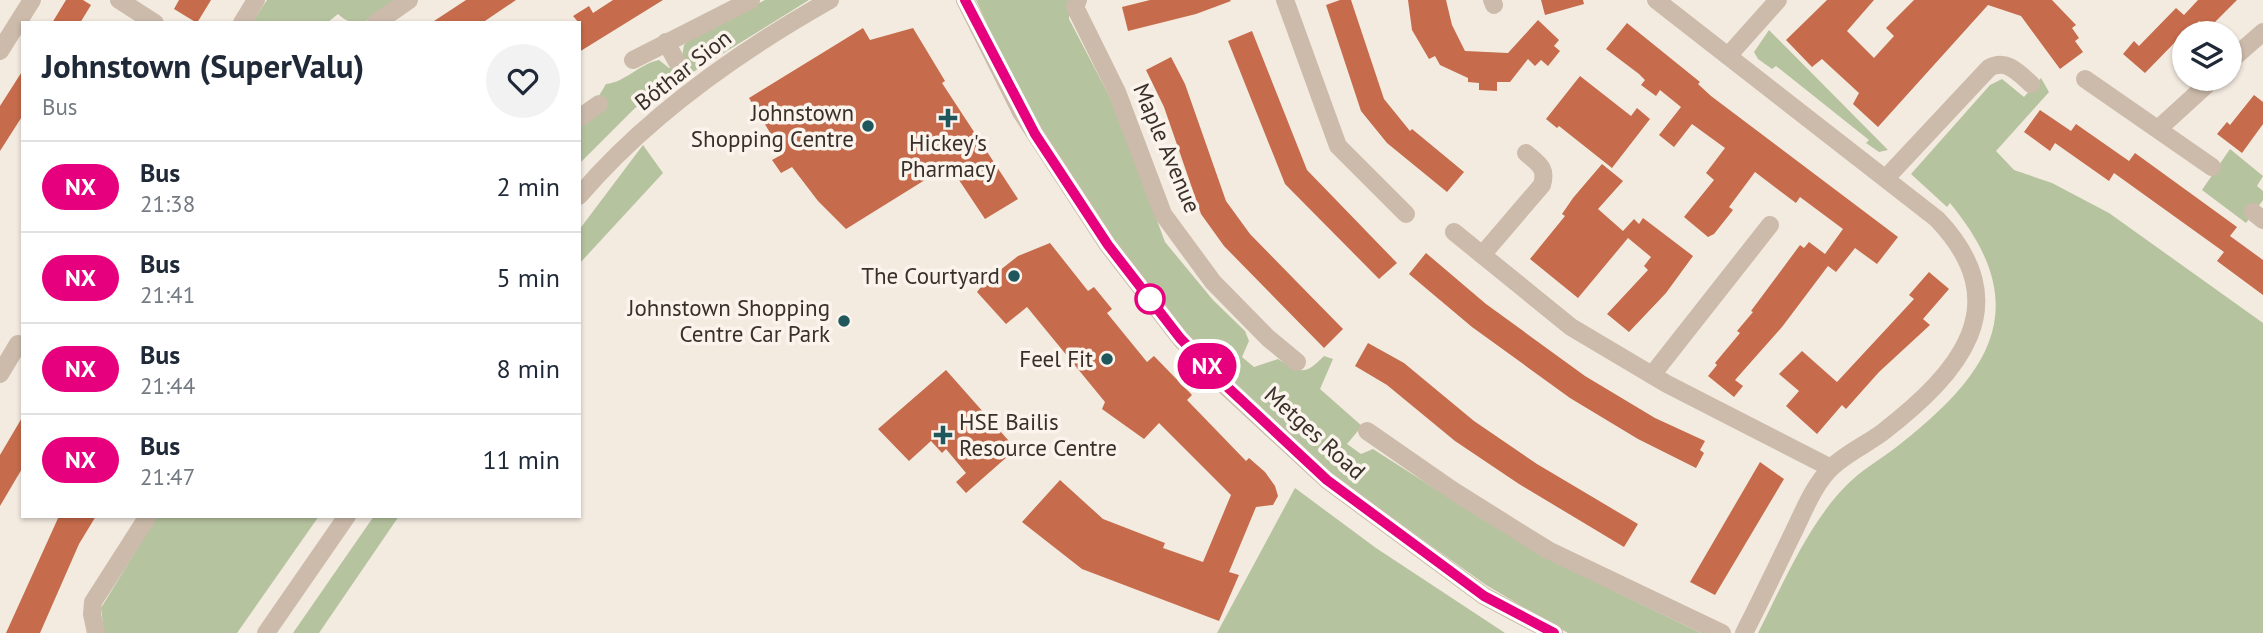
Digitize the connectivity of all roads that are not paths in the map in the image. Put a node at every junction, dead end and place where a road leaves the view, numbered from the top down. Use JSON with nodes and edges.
{"nodes":[{"id":1,"x":119,"y":0,"type":"edge"},
{"id":2,"x":256,"y":0,"type":"edge"},
{"id":3,"x":410,"y":0,"type":"edge"},
{"id":4,"x":751,"y":0,"type":"edge"},
{"id":5,"x":830,"y":0,"type":"edge"},
{"id":6,"x":965,"y":0,"type":"edge"},
{"id":7,"x":1078,"y":0,"type":"edge"},
{"id":8,"x":1285,"y":0,"type":"edge"},
{"id":9,"x":1656,"y":0,"type":"edge"},
{"id":10,"x":1778,"y":0,"type":"edge"},
{"id":11,"x":25,"y":3,"type":"edge"},
{"id":12,"x":152,"y":21,"type":"edge"},
{"id":13,"x":243,"y":21,"type":"edge"},
{"id":14,"x":379,"y":21,"type":"edge"},
{"id":15,"x":2263,"y":32,"type":"edge"},
{"id":16,"x":666,"y":42,"type":"junction"},
{"id":17,"x":2242,"y":50,"type":"edge"},
{"id":18,"x":0,"y":51,"type":"edge"},
{"id":19,"x":1728,"y":56,"type":"junction"},
{"id":20,"x":633,"y":60,"type":"dead end"},
{"id":21,"x":677,"y":62,"type":"dead end"},
{"id":22,"x":2085,"y":79,"type":"dead end"},
{"id":23,"x":2031,"y":84,"type":"dead end"},
{"id":24,"x":2200,"y":91,"type":"edge"},
{"id":25,"x":599,"y":104,"type":"dead end"},
{"id":26,"x":581,"y":117,"type":"edge"},
{"id":27,"x":2158,"y":129,"type":"junction"},
{"id":28,"x":1526,"y":153,"type":"dead end"},
{"id":29,"x":2212,"y":167,"type":"dead end"},
{"id":30,"x":1886,"y":178,"type":"junction"},
{"id":31,"x":581,"y":194,"type":"edge"},
{"id":32,"x":1406,"y":214,"type":"dead end"},
{"id":33,"x":1770,"y":225,"type":"dead end"},
{"id":34,"x":1454,"y":232,"type":"dead end"},
{"id":35,"x":1482,"y":255,"type":"junction"},
{"id":36,"x":18,"y":344,"type":"dead end"},
{"id":37,"x":1297,"y":362,"type":"dead end"},
{"id":38,"x":0,"y":374,"type":"edge"},
{"id":39,"x":1653,"y":375,"type":"junction"},
{"id":40,"x":1367,"y":431,"type":"dead end"},
{"id":41,"x":1830,"y":468,"type":"junction"},
{"id":42,"x":147,"y":518,"type":"edge"},
{"id":43,"x":346,"y":518,"type":"edge"},
{"id":44,"x":96,"y":633,"type":"edge"},
{"id":45,"x":266,"y":633,"type":"edge"},
{"id":46,"x":1554,"y":633,"type":"edge"},
{"id":47,"x":1722,"y":633,"type":"edge"},
{"id":48,"x":1744,"y":633,"type":"edge"}],
"edges":[{"from":1,"to":12,"type":"street"},
{"from":2,"to":13,"type":"street"},
{"from":3,"to":14,"type":"street"},
{"from":4,"to":16,"type":"street"},
{"from":5,"to":31,"type":"street","name":"Bóthar Sion"},
{"from":6,"to":46,"type":"street","name":"Metges Road"},
{"from":7,"to":37,"type":"street","name":"Maple Avenue"},
{"from":8,"to":32,"type":"street"},
{"from":9,"to":19,"type":"street"},
{"from":10,"to":19,"type":"street"},
{"from":11,"to":18,"type":"street"},
{"from":15,"to":17,"type":"street"},
{"from":16,"to":20,"type":"street"},
{"from":16,"to":21,"type":"street"},
{"from":19,"to":30,"type":"street"},
{"from":22,"to":27,"type":"street"},
{"from":23,"to":30,"type":"street"},
{"from":24,"to":27,"type":"street"},
{"from":25,"to":26,"type":"street"},
{"from":27,"to":29,"type":"street"},
{"from":28,"to":35,"type":"street"},
{"from":30,"to":41,"type":"street"},
{"from":33,"to":39,"type":"street"},
{"from":34,"to":35,"type":"street"},
{"from":35,"to":39,"type":"street"},
{"from":36,"to":38,"type":"street"},
{"from":39,"to":41,"type":"street"},
{"from":40,"to":47,"type":"street"},
{"from":41,"to":48,"type":"street"},
{"from":42,"to":44,"type":"street"},
{"from":43,"to":45,"type":"street"}]}
